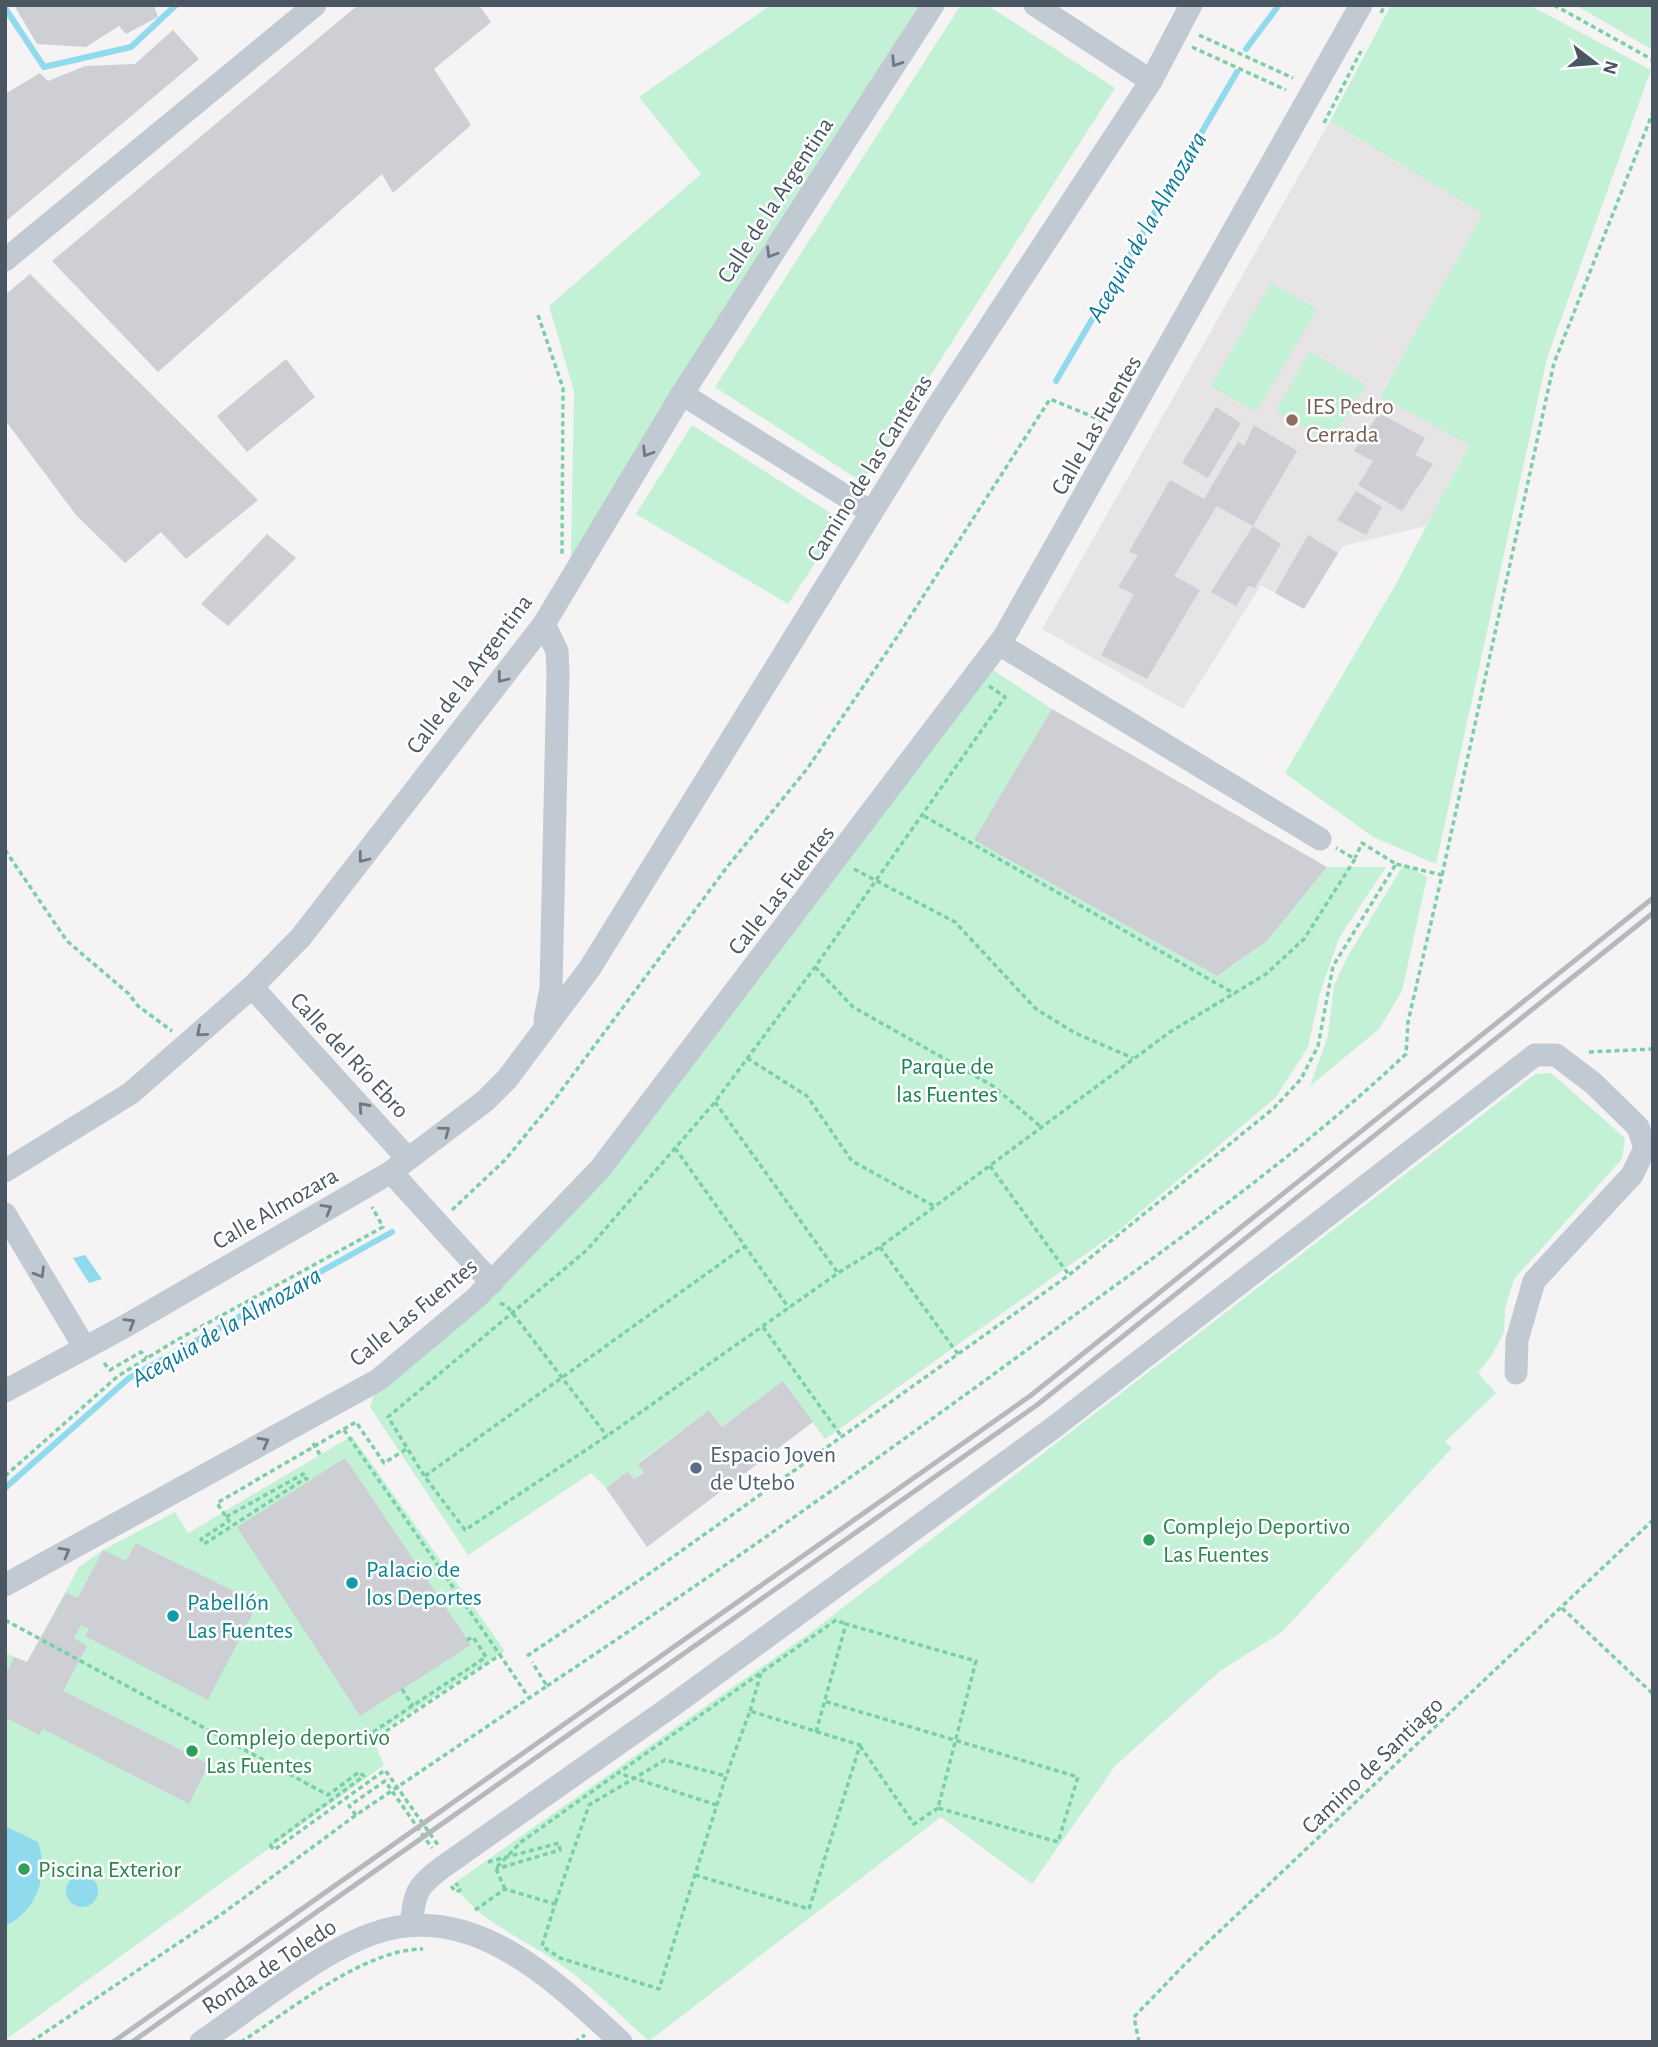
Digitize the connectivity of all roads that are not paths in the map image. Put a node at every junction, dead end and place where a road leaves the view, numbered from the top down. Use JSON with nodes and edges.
{"nodes":[{"id":1,"x":316,"y":5,"type":"edge"},
{"id":2,"x":933,"y":5,"type":"edge"},
{"id":3,"x":1035,"y":5,"type":"edge"},
{"id":4,"x":1191,"y":5,"type":"edge"},
{"id":5,"x":1370,"y":11,"type":"edge"},
{"id":6,"x":1151,"y":81,"type":"junction"},
{"id":7,"x":5,"y":260,"type":"edge"},
{"id":8,"x":682,"y":394,"type":"junction"},
{"id":9,"x":871,"y":512,"type":"junction"},
{"id":10,"x":544,"y":624,"type":"junction"},
{"id":11,"x":999,"y":644,"type":"junction"},
{"id":12,"x":1320,"y":839,"type":"road end"},
{"id":13,"x":552,"y":958,"type":"junction"},
{"id":14,"x":587,"y":969,"type":"junction"},
{"id":15,"x":252,"y":987,"type":"junction"},
{"id":16,"x":541,"y":1032,"type":"junction"},
{"id":17,"x":400,"y":1165,"type":"junction"},
{"id":18,"x":5,"y":1171,"type":"edge"},
{"id":19,"x":5,"y":1214,"type":"edge"},
{"id":20,"x":492,"y":1283,"type":"junction"},
{"id":21,"x":85,"y":1348,"type":"junction"},
{"id":22,"x":1516,"y":1373,"type":"dead end"},
{"id":23,"x":5,"y":1391,"type":"edge"},
{"id":24,"x":5,"y":1585,"type":"edge"},
{"id":25,"x":411,"y":1924,"type":"junction"},
{"id":26,"x":201,"y":2042,"type":"edge"},
{"id":27,"x":621,"y":2042,"type":"edge"}],
"edges":[{"from":1,"to":7,"type":"street"},
{"from":2,"to":8,"type":"street","name":"Calle de la Argentina","one_way":true},
{"from":3,"to":6,"type":"street"},
{"from":4,"to":6,"type":"street","name":"Camino de las Canteras"},
{"from":5,"to":11,"type":"street","name":"Calle Las Fuentes"},
{"from":6,"to":9,"type":"street","name":"Camino de las Canteras"},
{"from":8,"to":9,"type":"street"},
{"from":8,"to":10,"type":"street","name":"Calle de la Argentina","one_way":true},
{"from":9,"to":14,"type":"street","name":"Camino de las Canteras"},
{"from":10,"to":13,"type":"street"},
{"from":10,"to":15,"type":"street","name":"Calle de la Argentina","one_way":true},
{"from":11,"to":12,"type":"street"},
{"from":11,"to":20,"type":"street","name":"Calle Las Fuentes"},
{"from":13,"to":14,"type":"street"},
{"from":13,"to":16,"type":"street"},
{"from":14,"to":16,"type":"street","name":"Camino de las Canteras"},
{"from":17,"to":15,"type":"street","name":"Calle del Río Ebro","one_way":true},
{"from":15,"to":18,"type":"street","name":"Calle de la Argentina","one_way":true},
{"from":17,"to":16,"type":"street","name":"Calle Almozara","one_way":true},
{"from":17,"to":20,"type":"street","name":"Calle del Río Ebro"},
{"from":21,"to":17,"type":"street","name":"Calle Almozara","one_way":true},
{"from":19,"to":21,"type":"street","one_way":true},
{"from":24,"to":20,"type":"street","name":"Calle Las Fuentes","one_way":true},
{"from":21,"to":23,"type":"street","name":"Calle Almozara"},
{"from":22,"to":25,"type":"street"},
{"from":25,"to":26,"type":"street","name":"Ronda de Toledo"},
{"from":25,"to":27,"type":"street","name":"Ronda de Toledo"}]}
